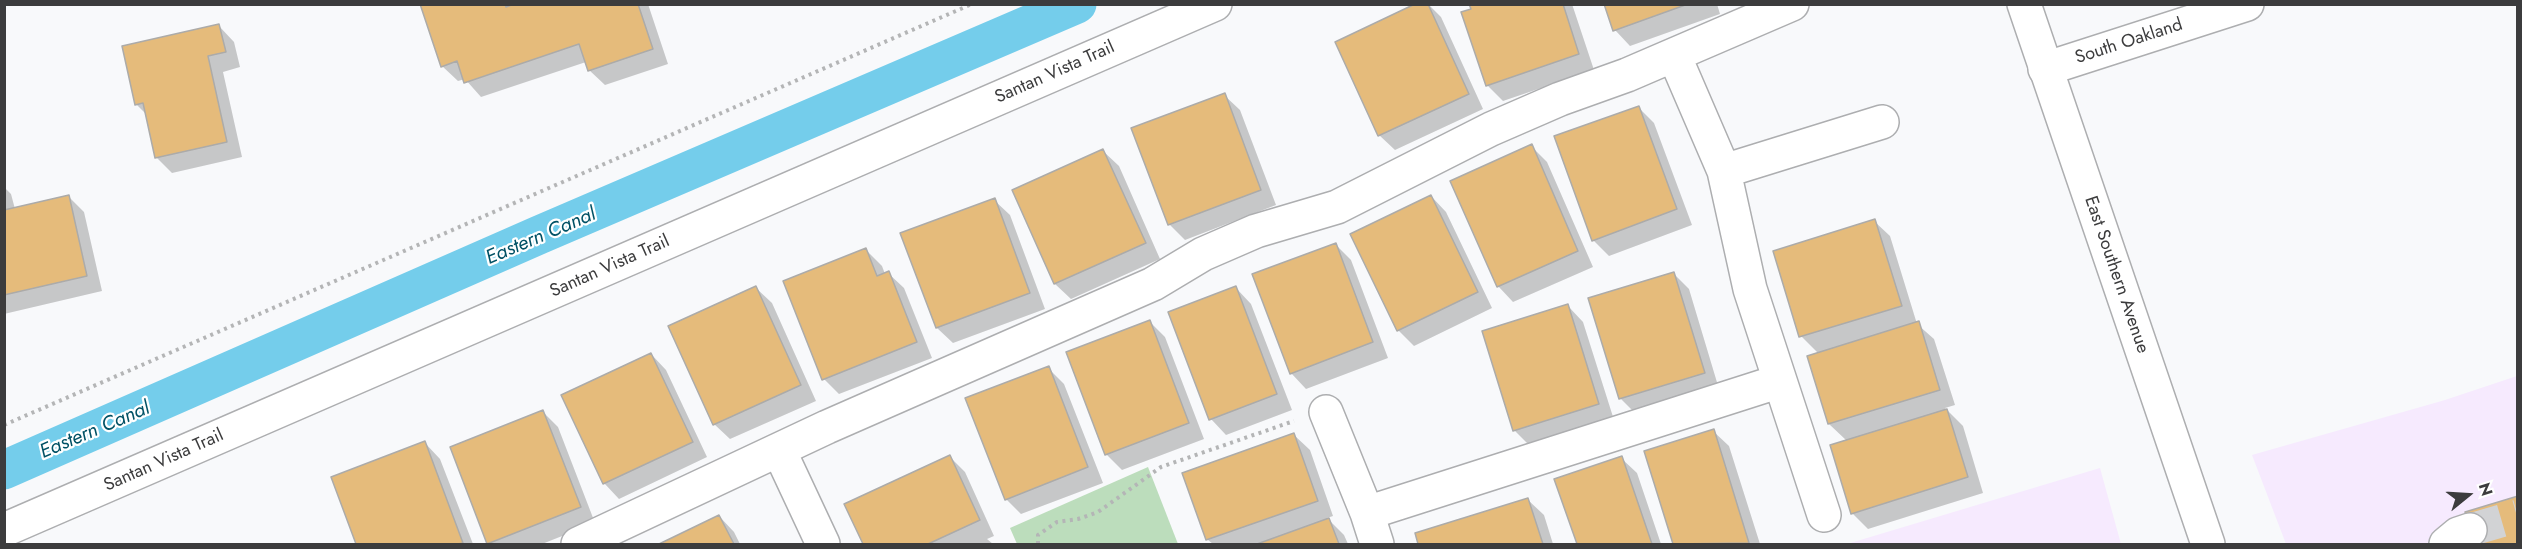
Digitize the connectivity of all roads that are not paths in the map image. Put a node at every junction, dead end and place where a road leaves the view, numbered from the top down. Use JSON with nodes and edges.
{"nodes":[{"id":1,"x":1215,"y":4,"type":"edge"},
{"id":2,"x":1792,"y":4,"type":"edge"},
{"id":3,"x":2024,"y":4,"type":"edge"},
{"id":4,"x":2247,"y":4,"type":"edge"},
{"id":5,"x":1674,"y":55,"type":"junction"},
{"id":6,"x":2045,"y":69,"type":"junction"},
{"id":7,"x":1882,"y":122,"type":"dead end"},
{"id":8,"x":1724,"y":171,"type":"junction"},
{"id":9,"x":1780,"y":381,"type":"junction"},
{"id":10,"x":1326,"y":412,"type":"road end"},
{"id":11,"x":779,"y":450,"type":"junction"},
{"id":12,"x":1367,"y":513,"type":"junction"},
{"id":13,"x":1824,"y":515,"type":"dead end"},
{"id":14,"x":4,"y":530,"type":"edge"},
{"id":15,"x":578,"y":544,"type":"edge"},
{"id":16,"x":823,"y":544,"type":"edge"},
{"id":17,"x":1377,"y":544,"type":"edge"},
{"id":18,"x":2208,"y":544,"type":"edge"}],
"edges":[{"from":1,"to":14,"type":"main road","name":"Santan Vista Trail"},
{"from":2,"to":5,"type":"main road"},
{"from":3,"to":6,"type":"main road","name":"East Southern Avenue"},
{"from":4,"to":6,"type":"main road","name":"South Oakland"},
{"from":5,"to":8,"type":"main road"},
{"from":5,"to":11,"type":"main road"},
{"from":6,"to":18,"type":"main road","name":"East Southern Avenue"},
{"from":7,"to":8,"type":"main road"},
{"from":8,"to":9,"type":"main road"},
{"from":9,"to":12,"type":"main road"},
{"from":9,"to":13,"type":"main road"},
{"from":10,"to":12,"type":"main road"},
{"from":11,"to":15,"type":"main road"},
{"from":11,"to":16,"type":"main road"},
{"from":12,"to":17,"type":"main road"}]}
